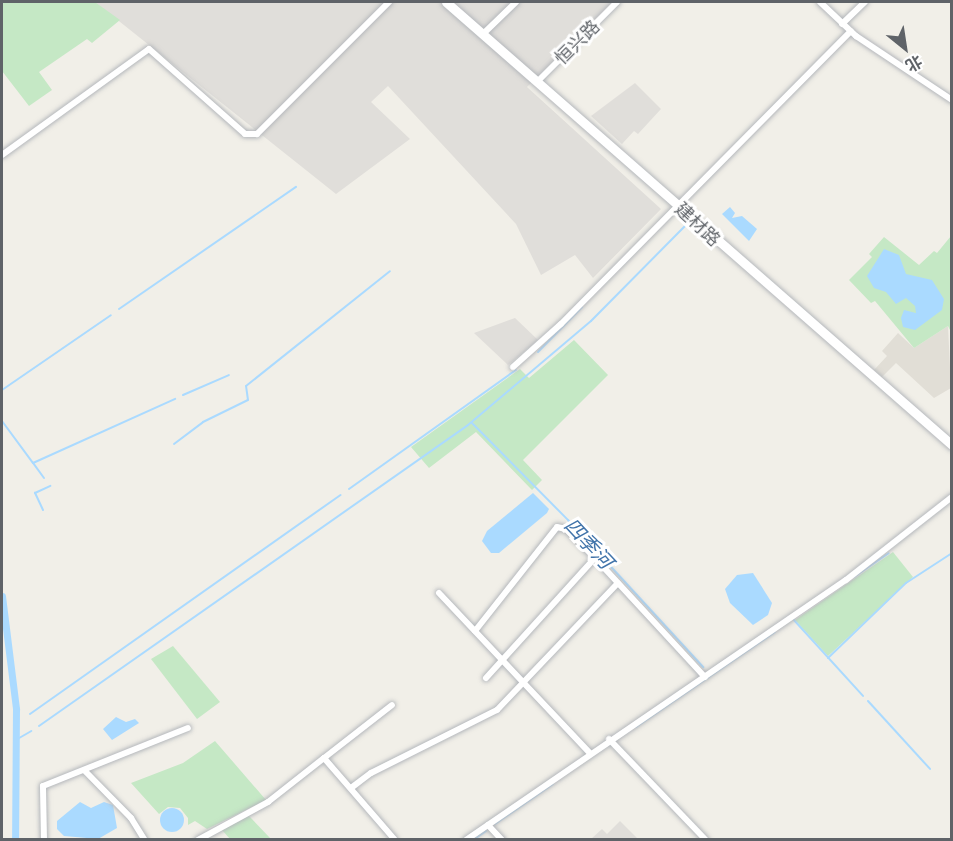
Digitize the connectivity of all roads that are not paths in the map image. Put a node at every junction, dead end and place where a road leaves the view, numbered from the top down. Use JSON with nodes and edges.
{"nodes":[{"id":1,"x":389,"y":2,"type":"edge"},
{"id":2,"x":446,"y":2,"type":"edge"},
{"id":3,"x":516,"y":2,"type":"edge"},
{"id":4,"x":617,"y":2,"type":"edge"},
{"id":5,"x":820,"y":2,"type":"edge"},
{"id":6,"x":865,"y":2,"type":"edge"},
{"id":7,"x":842,"y":24,"type":"junction"},
{"id":8,"x":851,"y":31,"type":"junction"},
{"id":9,"x":483,"y":34,"type":"junction"},
{"id":10,"x":537,"y":82,"type":"junction"},
{"id":11,"x":951,"y":100,"type":"edge"},
{"id":12,"x":2,"y":155,"type":"edge"},
{"id":13,"x":676,"y":204,"type":"junction"},
{"id":14,"x":513,"y":367,"type":"dead end"},
{"id":15,"x":951,"y":445,"type":"edge"},
{"id":16,"x":951,"y":497,"type":"edge"},
{"id":17,"x":595,"y":558,"type":"junction"},
{"id":18,"x":618,"y":583,"type":"junction"},
{"id":19,"x":439,"y":593,"type":"dead end"},
{"id":20,"x":475,"y":632,"type":"junction"},
{"id":21,"x":503,"y":658,"type":"junction"},
{"id":22,"x":705,"y":677,"type":"junction"},
{"id":23,"x":486,"y":678,"type":"dead end"},
{"id":24,"x":525,"y":683,"type":"junction"},
{"id":25,"x":392,"y":705,"type":"dead end"},
{"id":26,"x":188,"y":728,"type":"dead end"},
{"id":27,"x":609,"y":740,"type":"junction"},
{"id":28,"x":589,"y":752,"type":"junction"},
{"id":29,"x":324,"y":758,"type":"junction"},
{"id":30,"x":85,"y":771,"type":"junction"},
{"id":31,"x":351,"y":788,"type":"junction"},
{"id":32,"x":488,"y":825,"type":"junction"},
{"id":33,"x":44,"y":840,"type":"edge"},
{"id":34,"x":145,"y":840,"type":"edge"},
{"id":35,"x":198,"y":840,"type":"edge"},
{"id":36,"x":395,"y":840,"type":"edge"},
{"id":37,"x":466,"y":840,"type":"edge"},
{"id":38,"x":502,"y":840,"type":"edge"},
{"id":39,"x":706,"y":840,"type":"edge"}],
"edges":[{"from":1,"to":12,"type":"street"},
{"from":2,"to":9,"type":"street","name":"建材路"},
{"from":3,"to":9,"type":"street"},
{"from":4,"to":10,"type":"street","name":"恒兴路"},
{"from":5,"to":7,"type":"street"},
{"from":6,"to":7,"type":"street"},
{"from":7,"to":8,"type":"street"},
{"from":8,"to":11,"type":"street"},
{"from":8,"to":13,"type":"street"},
{"from":9,"to":10,"type":"street","name":"建材路"},
{"from":10,"to":13,"type":"street","name":"建材路"},
{"from":13,"to":14,"type":"street"},
{"from":13,"to":15,"type":"street","name":"建材路"},
{"from":16,"to":22,"type":"street"},
{"from":17,"to":18,"type":"street"},
{"from":17,"to":20,"type":"street"},
{"from":17,"to":21,"type":"street"},
{"from":18,"to":22,"type":"street"},
{"from":18,"to":24,"type":"street"},
{"from":19,"to":20,"type":"street"},
{"from":20,"to":21,"type":"street"},
{"from":21,"to":23,"type":"street"},
{"from":21,"to":24,"type":"street"},
{"from":22,"to":27,"type":"street"},
{"from":24,"to":28,"type":"street"},
{"from":24,"to":31,"type":"street"},
{"from":25,"to":29,"type":"street"},
{"from":26,"to":30,"type":"street"},
{"from":27,"to":28,"type":"street"},
{"from":27,"to":39,"type":"street"},
{"from":28,"to":32,"type":"street"},
{"from":29,"to":31,"type":"street"},
{"from":29,"to":35,"type":"street"},
{"from":30,"to":33,"type":"street"},
{"from":30,"to":34,"type":"street"},
{"from":31,"to":36,"type":"street"},
{"from":32,"to":37,"type":"street"},
{"from":32,"to":38,"type":"street"}]}
